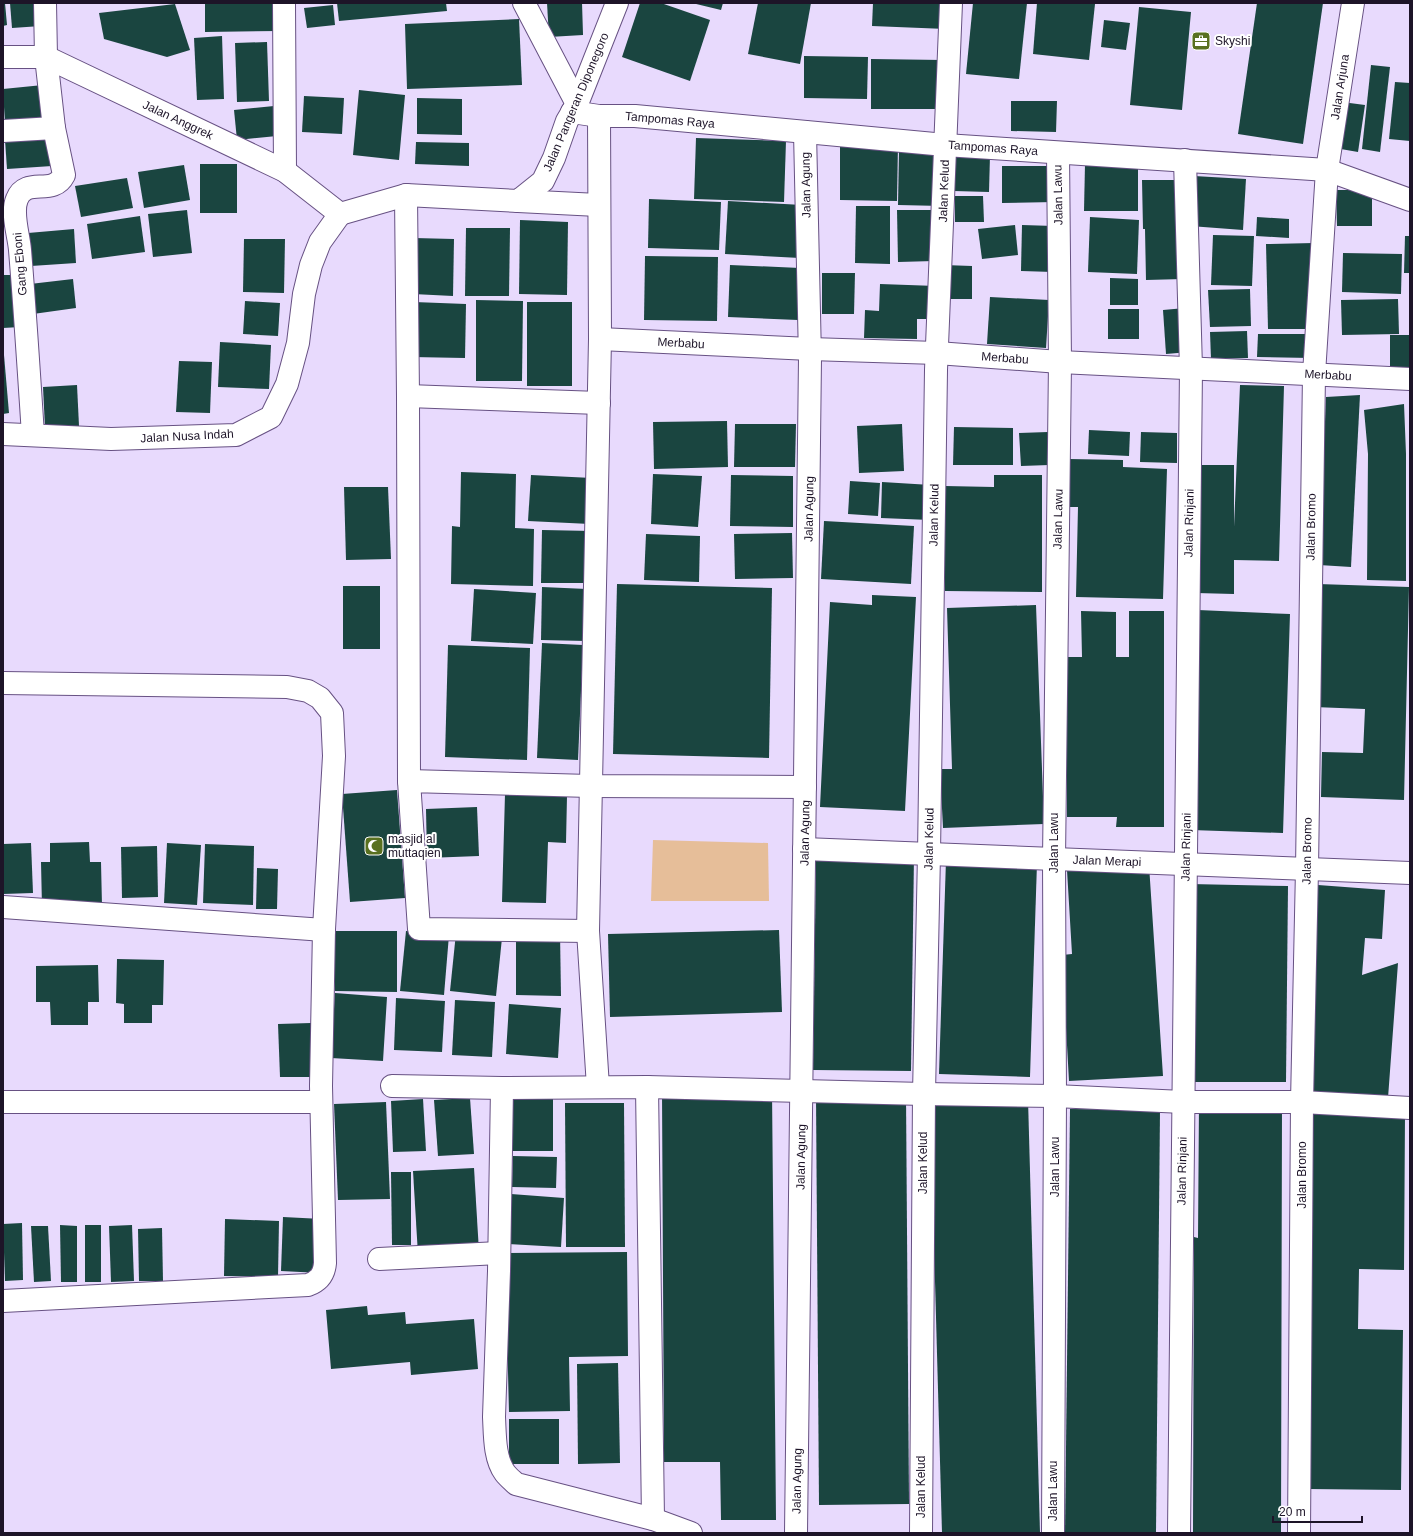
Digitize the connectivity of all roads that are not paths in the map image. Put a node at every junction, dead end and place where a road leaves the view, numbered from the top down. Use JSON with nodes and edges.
{"nodes":[{"id":1,"x":44,"y":3,"type":"edge"},
{"id":2,"x":284,"y":3,"type":"edge"},
{"id":3,"x":524,"y":3,"type":"edge"},
{"id":4,"x":617,"y":3,"type":"edge"},
{"id":5,"x":951,"y":3,"type":"edge"},
{"id":6,"x":1353,"y":3,"type":"edge"},
{"id":7,"x":3,"y":57,"type":"edge"},
{"id":8,"x":46,"y":57,"type":"junction"},
{"id":9,"x":575,"y":108,"type":"junction"},
{"id":10,"x":599,"y":116,"type":"junction"},
{"id":11,"x":54,"y":128,"type":"junction"},
{"id":12,"x":3,"y":131,"type":"edge"},
{"id":13,"x":805,"y":132,"type":"junction"},
{"id":14,"x":946,"y":145,"type":"junction"},
{"id":15,"x":1058,"y":153,"type":"junction"},
{"id":16,"x":1185,"y":160,"type":"junction"},
{"id":17,"x":1327,"y":170,"type":"junction"},
{"id":18,"x":285,"y":171,"type":"junction"},
{"id":19,"x":406,"y":195,"type":"junction"},
{"id":20,"x":1410,"y":200,"type":"edge"},
{"id":21,"x":518,"y":201,"type":"junction"},
{"id":22,"x":598,"y":205,"type":"junction"},
{"id":23,"x":340,"y":214,"type":"junction"},
{"id":24,"x":11,"y":249,"type":"edge"},
{"id":25,"x":600,"y":339,"type":"junction"},
{"id":26,"x":810,"y":349,"type":"junction"},
{"id":27,"x":937,"y":353,"type":"junction"},
{"id":28,"x":1060,"y":362,"type":"junction"},
{"id":29,"x":1191,"y":368,"type":"junction"},
{"id":30,"x":1314,"y":374,"type":"junction"},
{"id":31,"x":1410,"y":378,"type":"edge"},
{"id":32,"x":408,"y":396,"type":"junction"},
{"id":33,"x":599,"y":403,"type":"junction"},
{"id":34,"x":3,"y":434,"type":"edge"},
{"id":35,"x":33,"y":435,"type":"junction"},
{"id":36,"x":3,"y":683,"type":"edge"},
{"id":37,"x":409,"y":781,"type":"junction"},
{"id":38,"x":590,"y":786,"type":"junction"},
{"id":39,"x":805,"y":787,"type":"junction"},
{"id":40,"x":804,"y":849,"type":"junction"},
{"id":41,"x":929,"y":854,"type":"junction"},
{"id":42,"x":1054,"y":858,"type":"junction"},
{"id":43,"x":1185,"y":864,"type":"junction"},
{"id":44,"x":1307,"y":869,"type":"junction"},
{"id":45,"x":1410,"y":873,"type":"edge"},
{"id":46,"x":3,"y":907,"type":"edge"},
{"id":47,"x":324,"y":930,"type":"junction"},
{"id":48,"x":588,"y":930,"type":"junction"},
{"id":49,"x":392,"y":1086,"type":"dead end"},
{"id":50,"x":598,"y":1087,"type":"junction"},
{"id":51,"x":647,"y":1087,"type":"junction"},
{"id":52,"x":502,"y":1088,"type":"junction"},
{"id":53,"x":802,"y":1091,"type":"junction"},
{"id":54,"x":924,"y":1094,"type":"junction"},
{"id":55,"x":1055,"y":1096,"type":"junction"},
{"id":56,"x":3,"y":1102,"type":"edge"},
{"id":57,"x":321,"y":1102,"type":"junction"},
{"id":58,"x":1183,"y":1102,"type":"junction"},
{"id":59,"x":1302,"y":1102,"type":"junction"},
{"id":60,"x":1410,"y":1108,"type":"edge"},
{"id":61,"x":499,"y":1253,"type":"junction"},
{"id":62,"x":379,"y":1259,"type":"dead end"},
{"id":63,"x":3,"y":1301,"type":"edge"},
{"id":64,"x":653,"y":1519,"type":"junction"},
{"id":65,"x":691,"y":1533,"type":"edge"},
{"id":66,"x":796,"y":1533,"type":"edge"},
{"id":67,"x":921,"y":1533,"type":"edge"},
{"id":68,"x":1053,"y":1533,"type":"edge"},
{"id":69,"x":1179,"y":1533,"type":"edge"},
{"id":70,"x":1299,"y":1533,"type":"edge"}],
"edges":[{"from":1,"to":8,"type":"street","name":"Gang Eboni"},
{"from":2,"to":18,"type":"street"},
{"from":3,"to":9,"type":"street"},
{"from":4,"to":9,"type":"street","name":"Jalan Pangeran Diponegoro"},
{"from":5,"to":14,"type":"street","name":"Jalan Kelud"},
{"from":6,"to":17,"type":"street","name":"Jalan Arjuna"},
{"from":7,"to":8,"type":"street","name":"Jalan Anggrek"},
{"from":8,"to":11,"type":"street","name":"Gang Eboni"},
{"from":8,"to":18,"type":"street","name":"Jalan Anggrek"},
{"from":9,"to":10,"type":"street","name":"Tampomas Raya"},
{"from":9,"to":21,"type":"street","name":"Jalan Pangeran Diponegoro"},
{"from":10,"to":13,"type":"street","name":"Tampomas Raya"},
{"from":10,"to":22,"type":"street"},
{"from":11,"to":12,"type":"street"},
{"from":11,"to":24,"type":"street","name":"Gang Eboni"},
{"from":13,"to":14,"type":"street","name":"Tampomas Raya"},
{"from":13,"to":26,"type":"street","name":"Jalan Agung"},
{"from":14,"to":15,"type":"street","name":"Tampomas Raya"},
{"from":14,"to":27,"type":"street","name":"Jalan Kelud"},
{"from":15,"to":16,"type":"street","name":"Tampomas Raya"},
{"from":15,"to":28,"type":"street","name":"Jalan Lawu"},
{"from":16,"to":17,"type":"street","name":"Tampomas Raya"},
{"from":16,"to":29,"type":"street","name":"Jalan Rinjani"},
{"from":17,"to":20,"type":"street","name":"Tampomas Raya"},
{"from":17,"to":30,"type":"street","name":"Jalan Bromo"},
{"from":18,"to":23,"type":"street","name":"Jalan Anggrek"},
{"from":19,"to":21,"type":"street"},
{"from":19,"to":23,"type":"street"},
{"from":19,"to":32,"type":"street"},
{"from":21,"to":22,"type":"street"},
{"from":22,"to":25,"type":"street"},
{"from":23,"to":35,"type":"street","name":"Jalan Nusa Indah"},
{"from":24,"to":35,"type":"street","name":"Gang Eboni"},
{"from":25,"to":26,"type":"street","name":"Merbabu"},
{"from":25,"to":33,"type":"street"},
{"from":26,"to":27,"type":"street","name":"Merbabu"},
{"from":26,"to":39,"type":"street","name":"Jalan Agung"},
{"from":27,"to":28,"type":"street","name":"Merbabu"},
{"from":27,"to":41,"type":"street","name":"Jalan Kelud"},
{"from":28,"to":29,"type":"street","name":"Merbabu"},
{"from":28,"to":42,"type":"street","name":"Jalan Lawu"},
{"from":29,"to":30,"type":"street","name":"Merbabu"},
{"from":29,"to":43,"type":"street","name":"Jalan Rinjani"},
{"from":30,"to":31,"type":"street","name":"Merbabu"},
{"from":30,"to":44,"type":"street","name":"Jalan Bromo"},
{"from":32,"to":33,"type":"street"},
{"from":32,"to":37,"type":"street"},
{"from":33,"to":38,"type":"street"},
{"from":34,"to":35,"type":"street","name":"Jalan Nusa Indah"},
{"from":36,"to":47,"type":"street"},
{"from":37,"to":38,"type":"street"},
{"from":37,"to":48,"type":"street"},
{"from":38,"to":39,"type":"street"},
{"from":38,"to":48,"type":"street"},
{"from":39,"to":40,"type":"street","name":"Jalan Agung"},
{"from":40,"to":41,"type":"street","name":"Jalan Merapi"},
{"from":40,"to":53,"type":"street","name":"Jalan Agung"},
{"from":41,"to":42,"type":"street","name":"Jalan Merapi"},
{"from":41,"to":54,"type":"street","name":"Jalan Kelud"},
{"from":42,"to":43,"type":"street","name":"Jalan Merapi"},
{"from":42,"to":55,"type":"street","name":"Jalan Lawu"},
{"from":43,"to":44,"type":"street","name":"Jalan Merapi"},
{"from":43,"to":58,"type":"street","name":"Jalan Rinjani"},
{"from":44,"to":45,"type":"street","name":"Jalan Merapi"},
{"from":44,"to":59,"type":"street","name":"Jalan Bromo"},
{"from":46,"to":47,"type":"street"},
{"from":47,"to":57,"type":"street"},
{"from":48,"to":50,"type":"street"},
{"from":49,"to":52,"type":"street"},
{"from":50,"to":51,"type":"street"},
{"from":50,"to":52,"type":"street"},
{"from":51,"to":53,"type":"street"},
{"from":51,"to":64,"type":"street"},
{"from":52,"to":61,"type":"street"},
{"from":53,"to":54,"type":"street"},
{"from":53,"to":66,"type":"street","name":"Jalan Agung"},
{"from":54,"to":55,"type":"street"},
{"from":54,"to":67,"type":"street","name":"Jalan Kelud"},
{"from":55,"to":58,"type":"street"},
{"from":55,"to":68,"type":"street","name":"Jalan Lawu"},
{"from":56,"to":57,"type":"street"},
{"from":57,"to":63,"type":"street"},
{"from":58,"to":59,"type":"street"},
{"from":58,"to":69,"type":"street","name":"Jalan Rinjani"},
{"from":59,"to":60,"type":"street"},
{"from":59,"to":70,"type":"street","name":"Jalan Bromo"},
{"from":61,"to":62,"type":"street"},
{"from":61,"to":64,"type":"street"},
{"from":64,"to":65,"type":"street"}]}
